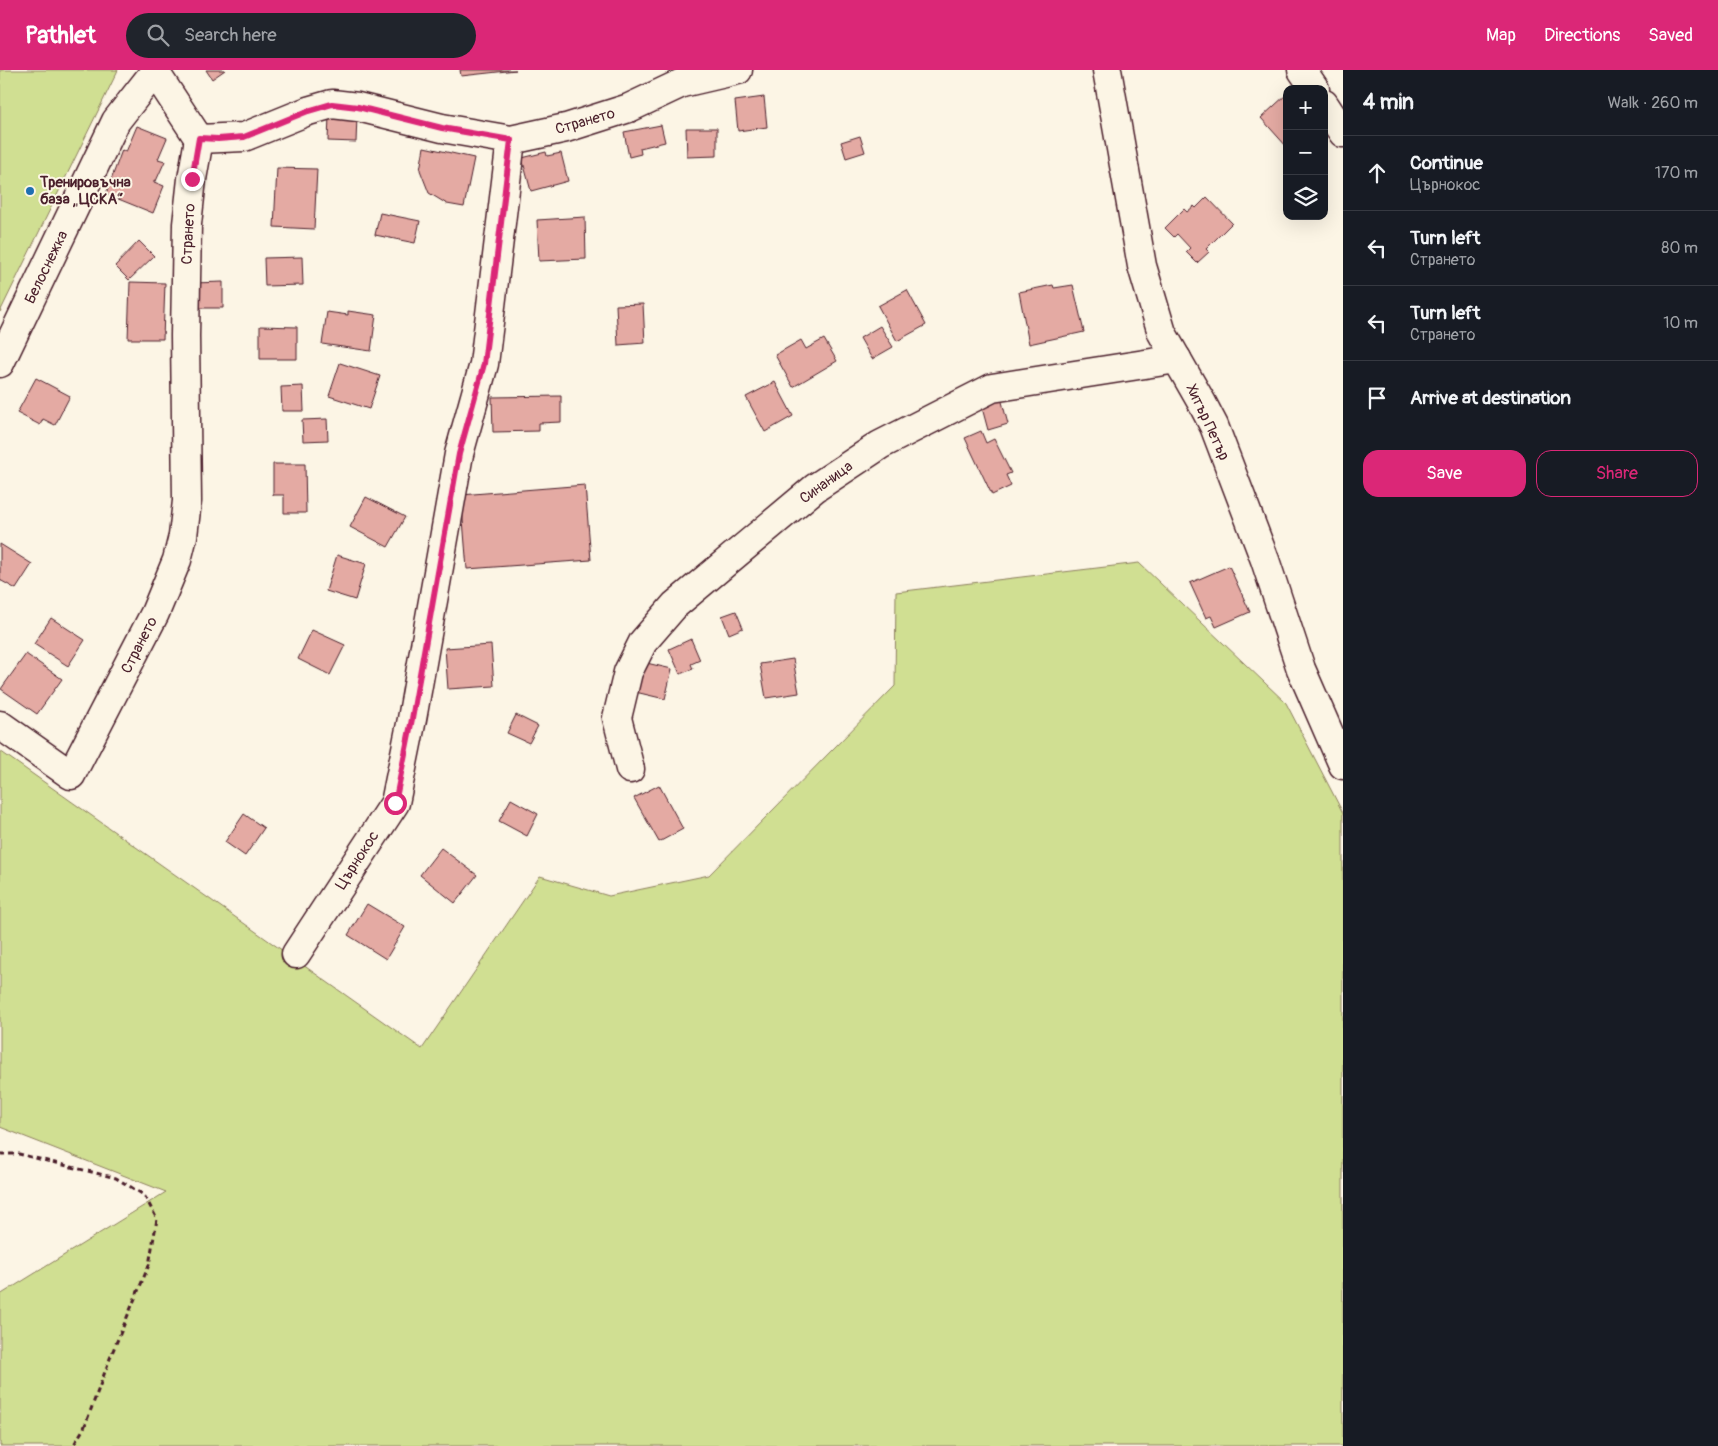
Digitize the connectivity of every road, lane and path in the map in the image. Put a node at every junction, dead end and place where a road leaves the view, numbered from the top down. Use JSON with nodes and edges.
{"nodes":[{"id":1,"x":738,"y":70,"type":"edge"},
{"id":2,"x":1107,"y":70,"type":"edge"},
{"id":3,"x":1302,"y":70,"type":"edge"},
{"id":4,"x":156,"y":71,"type":"edge"},
{"id":5,"x":1312,"y":85,"type":"edge"},
{"id":6,"x":1328,"y":110,"type":"edge"},
{"id":7,"x":1343,"y":133,"type":"edge"},
{"id":8,"x":199,"y":138,"type":"junction"},
{"id":9,"x":511,"y":140,"type":"junction"},
{"id":10,"x":1177,"y":359,"type":"junction"},
{"id":11,"x":0,"y":363,"type":"edge"},
{"id":12,"x":0,"y":725,"type":"edge"},
{"id":13,"x":1343,"y":765,"type":"edge"},
{"id":14,"x":630,"y":769,"type":"dead end"},
{"id":15,"x":296,"y":954,"type":"dead end"},
{"id":16,"x":0,"y":1154,"type":"edge"},
{"id":17,"x":73,"y":1446,"type":"edge"}],
"edges":[{"from":1,"to":9,"type":"street","name":"Странето"},
{"from":2,"to":10,"type":"street","name":"Хитър Петър"},
{"from":3,"to":5,"type":"street"},
{"from":4,"to":8,"type":"street"},
{"from":4,"to":11,"type":"street","name":"Белоснежка"},
{"from":6,"to":7,"type":"street"},
{"from":8,"to":9,"type":"street","name":"Странето"},
{"from":8,"to":12,"type":"street","name":"Странето"},
{"from":9,"to":15,"type":"street","name":"Църнокос"},
{"from":10,"to":13,"type":"street","name":"Хитър Петър"},
{"from":10,"to":14,"type":"street","name":"Синаница"},
{"from":16,"to":17,"type":"path"}]}
